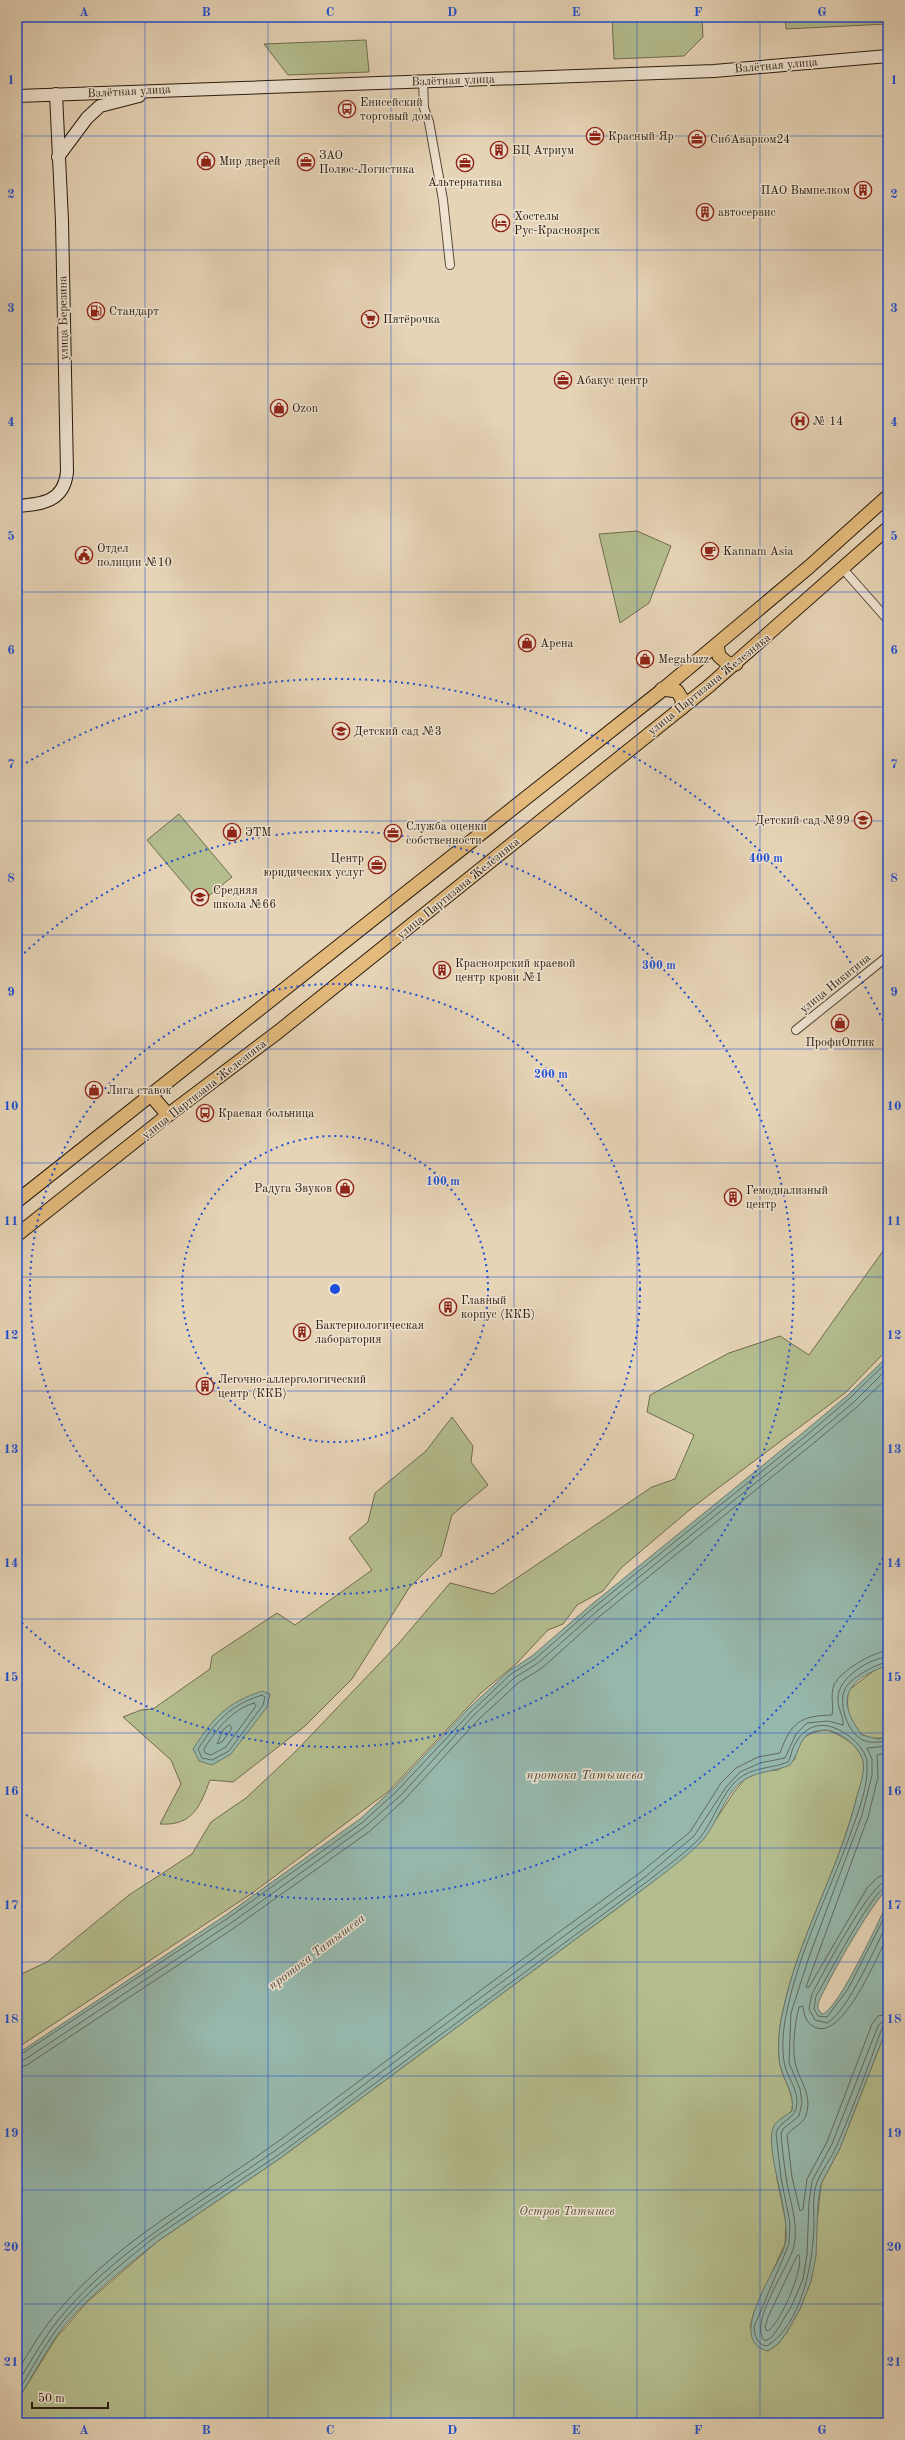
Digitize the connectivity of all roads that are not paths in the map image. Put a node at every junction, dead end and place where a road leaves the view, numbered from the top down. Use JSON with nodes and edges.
{"nodes":[{"id":1,"x":888,"y":56,"type":"edge"},
{"id":2,"x":423,"y":80,"type":"junction"},
{"id":3,"x":164,"y":89,"type":"junction"},
{"id":4,"x":56,"y":94,"type":"junction"},
{"id":5,"x":17,"y":96,"type":"edge"},
{"id":6,"x":58,"y":157,"type":"junction"},
{"id":7,"x":450,"y":265,"type":"dead end"},
{"id":8,"x":888,"y":496,"type":"edge"},
{"id":9,"x":17,"y":506,"type":"edge"},
{"id":10,"x":888,"y":528,"type":"edge"},
{"id":11,"x":843,"y":569,"type":"junction"},
{"id":12,"x":888,"y":620,"type":"edge"},
{"id":13,"x":717,"y":645,"type":"junction"},
{"id":14,"x":736,"y":664,"type":"junction"},
{"id":15,"x":662,"y":689,"type":"junction"},
{"id":16,"x":682,"y":708,"type":"junction"},
{"id":17,"x":888,"y":956,"type":"edge"},
{"id":18,"x":796,"y":1030,"type":"dead end"},
{"id":19,"x":150,"y":1094,"type":"junction"},
{"id":20,"x":168,"y":1115,"type":"junction"},
{"id":21,"x":17,"y":1201,"type":"edge"},
{"id":22,"x":17,"y":1235,"type":"edge"}],
"edges":[{"from":1,"to":2,"type":"main road","name":"Взлётная улица"},
{"from":2,"to":3,"type":"main road","name":"Взлётная улица"},
{"from":2,"to":7,"type":"street"},
{"from":3,"to":4,"type":"main road","name":"Взлётная улица"},
{"from":3,"to":6,"type":"main road"},
{"from":4,"to":5,"type":"main road","name":"Взлётная улица"},
{"from":4,"to":6,"type":"main road","name":"улица Березина"},
{"from":6,"to":9,"type":"main road","name":"улица Березина"},
{"from":8,"to":13,"type":"main road","name":"улица Партизана Железняка"},
{"from":10,"to":11,"type":"main road","name":"улица Партизана Железняка"},
{"from":11,"to":12,"type":"street"},
{"from":11,"to":14,"type":"main road","name":"улица Партизана Железняка"},
{"from":13,"to":14,"type":"main road"},
{"from":13,"to":15,"type":"main road","name":"улица Партизана Железняка"},
{"from":14,"to":16,"type":"main road","name":"улица Партизана Железняка"},
{"from":15,"to":16,"type":"main road"},
{"from":15,"to":19,"type":"main road","name":"улица Партизана Железняка"},
{"from":16,"to":20,"type":"main road","name":"улица Партизана Железняка"},
{"from":17,"to":18,"type":"street","name":"улица Никитина"},
{"from":19,"to":20,"type":"main road"},
{"from":19,"to":21,"type":"main road","name":"улица Партизана Железняка"},
{"from":20,"to":22,"type":"main road","name":"улица Партизана Железняка"}]}
